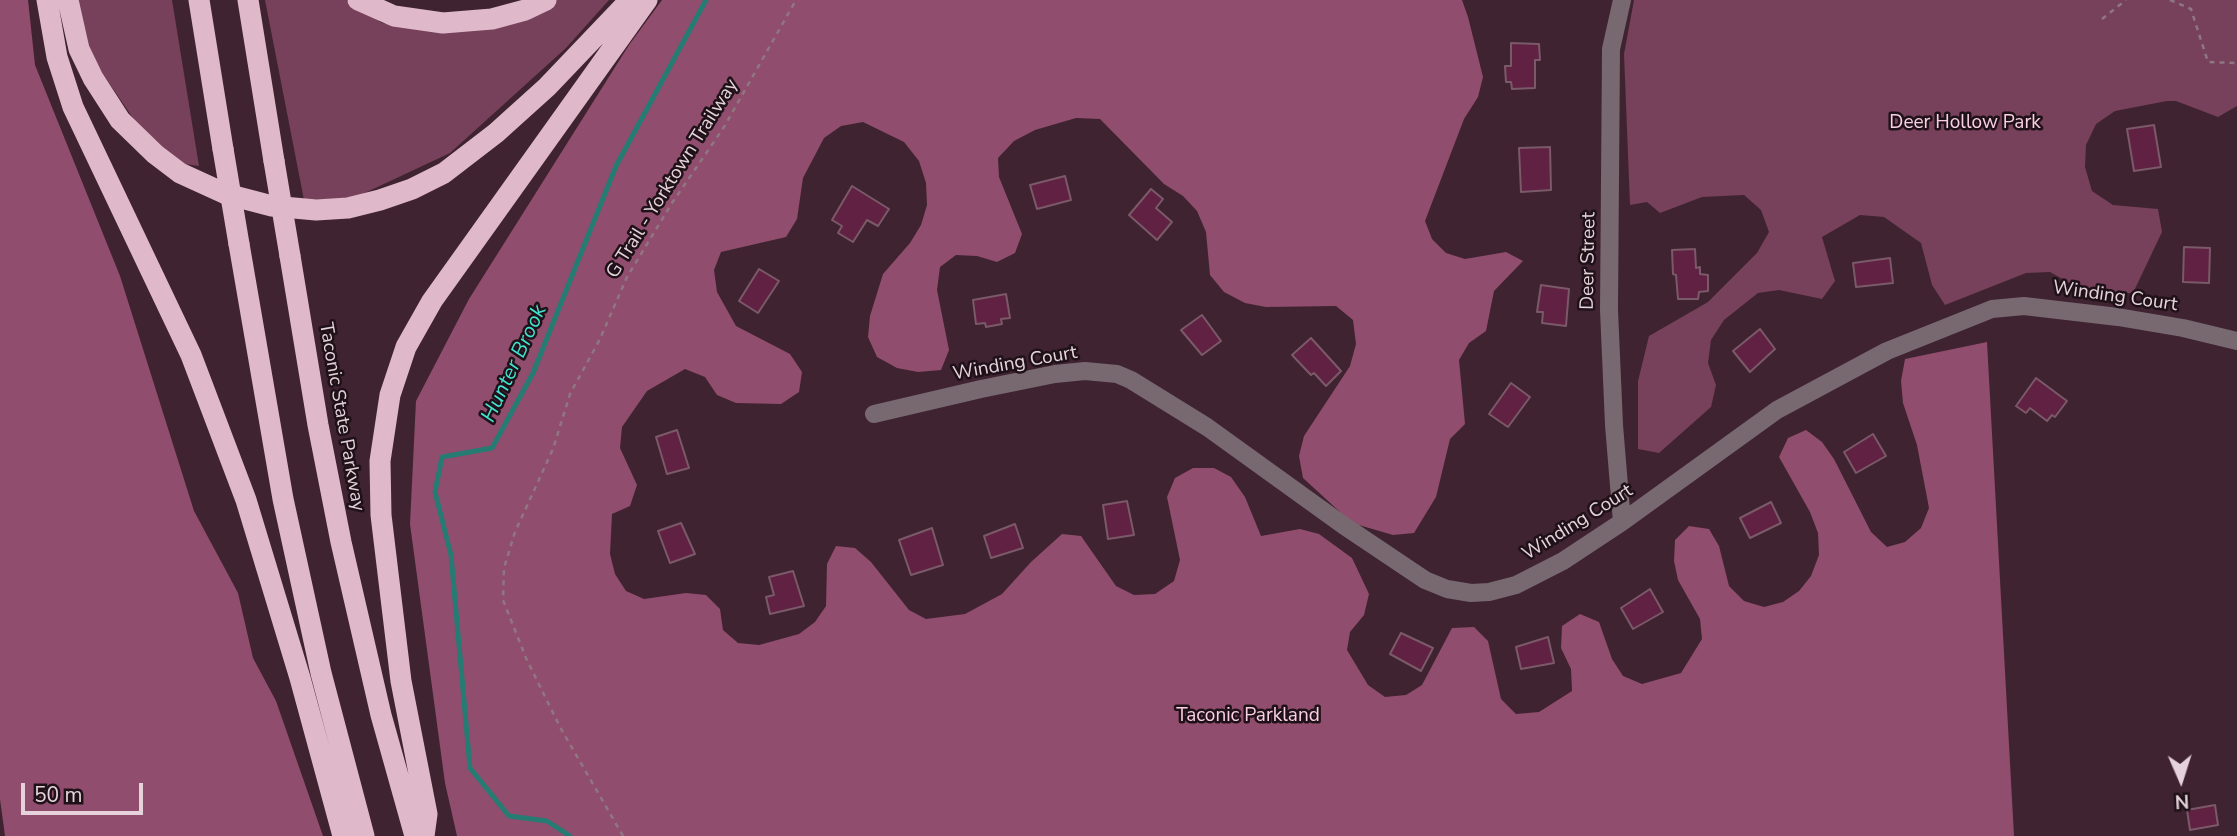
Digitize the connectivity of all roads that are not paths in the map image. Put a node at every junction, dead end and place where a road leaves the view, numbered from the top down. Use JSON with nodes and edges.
{"nodes":[{"id":1,"x":47,"y":0,"type":"edge"},
{"id":2,"x":68,"y":0,"type":"edge"},
{"id":3,"x":199,"y":0,"type":"edge"},
{"id":4,"x":248,"y":0,"type":"edge"},
{"id":5,"x":358,"y":0,"type":"edge"},
{"id":6,"x":546,"y":0,"type":"edge"},
{"id":7,"x":630,"y":0,"type":"edge"},
{"id":8,"x":647,"y":0,"type":"edge"},
{"id":9,"x":1622,"y":0,"type":"edge"},
{"id":10,"x":2237,"y":341,"type":"edge"},
{"id":11,"x":874,"y":414,"type":"dead end"},
{"id":12,"x":1622,"y":522,"type":"junction"},
{"id":13,"x":343,"y":836,"type":"edge"},
{"id":14,"x":363,"y":836,"type":"edge"},
{"id":15,"x":415,"y":836,"type":"edge"},
{"id":16,"x":424,"y":836,"type":"edge"}],
"edges":[{"from":1,"to":13,"type":"highway"},
{"from":2,"to":7,"type":"highway"},
{"from":3,"to":14,"type":"highway","bridge":true},
{"from":4,"to":15,"type":"highway","name":"Taconic State Parkway","bridge":true},
{"from":5,"to":6,"type":"highway"},
{"from":8,"to":16,"type":"highway"},
{"from":9,"to":12,"type":"street","name":"Deer Street"},
{"from":10,"to":12,"type":"street","name":"Winding Court"},
{"from":11,"to":12,"type":"street","name":"Winding Court"}]}
